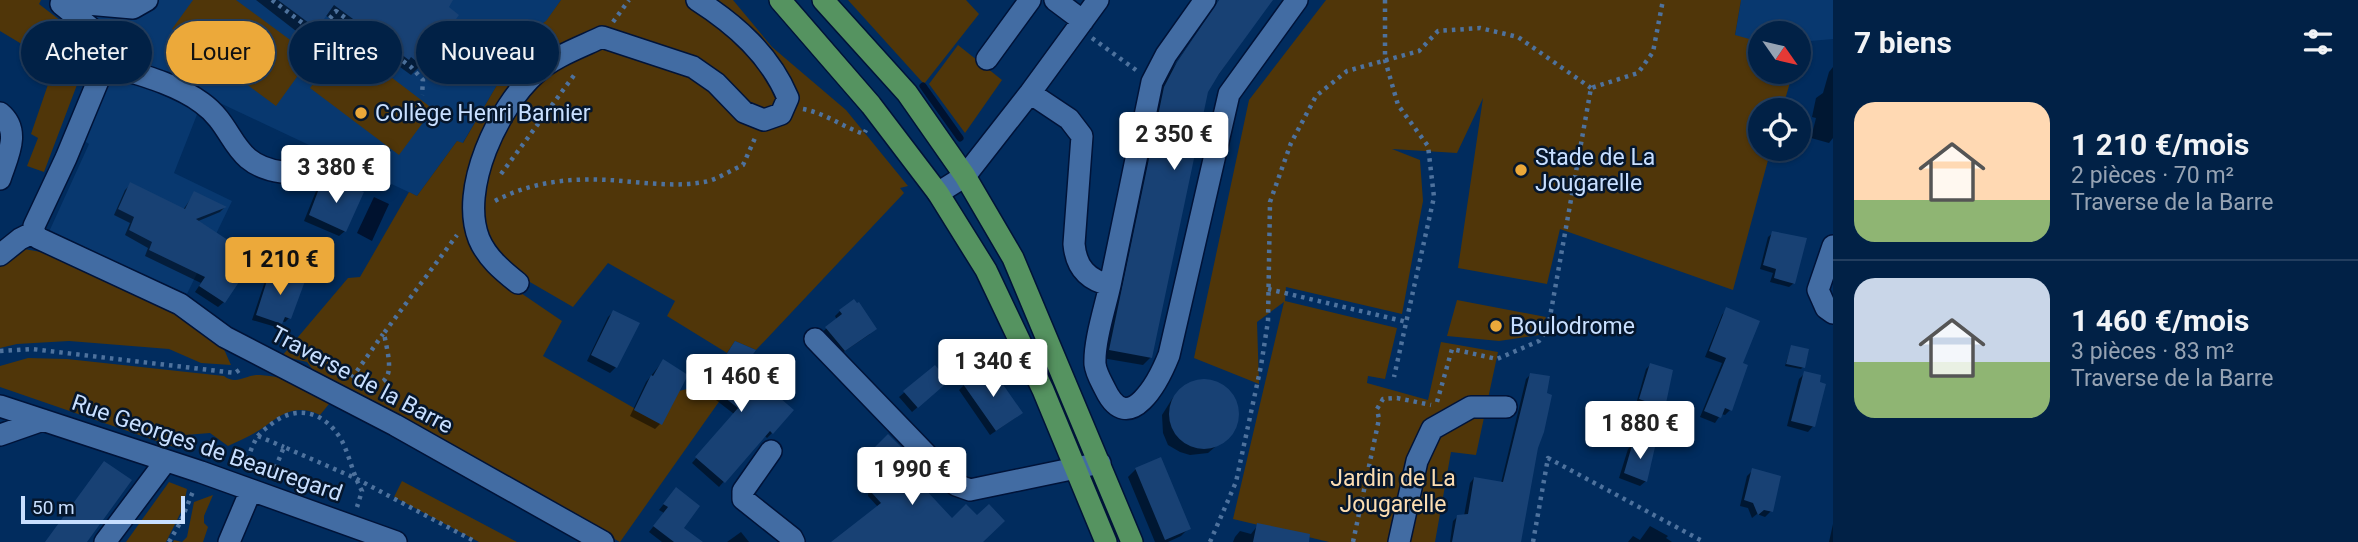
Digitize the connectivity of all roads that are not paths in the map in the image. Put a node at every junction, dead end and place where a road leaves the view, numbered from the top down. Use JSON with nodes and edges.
{"nodes":[{"id":1,"x":147,"y":0,"type":"edge"},
{"id":2,"x":697,"y":0,"type":"edge"},
{"id":3,"x":780,"y":0,"type":"edge"},
{"id":4,"x":823,"y":0,"type":"edge"},
{"id":5,"x":1030,"y":0,"type":"edge"},
{"id":6,"x":1055,"y":0,"type":"edge"},
{"id":7,"x":1098,"y":0,"type":"edge"},
{"id":8,"x":1205,"y":0,"type":"edge"},
{"id":9,"x":1297,"y":0,"type":"edge"},
{"id":10,"x":68,"y":1,"type":"edge"},
{"id":11,"x":87,"y":21,"type":"edge"},
{"id":12,"x":1080,"y":24,"type":"junction"},
{"id":13,"x":988,"y":60,"type":"dead end"},
{"id":14,"x":152,"y":80,"type":"edge"},
{"id":15,"x":97,"y":84,"type":"edge"},
{"id":16,"x":1030,"y":93,"type":"junction"},
{"id":17,"x":0,"y":113,"type":"edge"},
{"id":18,"x":282,"y":172,"type":"dead end"},
{"id":19,"x":964,"y":176,"type":"junction"},
{"id":20,"x":0,"y":179,"type":"edge"},
{"id":21,"x":938,"y":193,"type":"junction"},
{"id":22,"x":34,"y":232,"type":"junction"},
{"id":23,"x":1833,"y":246,"type":"edge"},
{"id":24,"x":0,"y":255,"type":"edge"},
{"id":25,"x":518,"y":283,"type":"dead end"},
{"id":26,"x":1110,"y":285,"type":"junction"},
{"id":27,"x":1833,"y":313,"type":"edge"},
{"id":28,"x":815,"y":339,"type":"dead end"},
{"id":29,"x":0,"y":406,"type":"edge"},
{"id":30,"x":1506,"y":407,"type":"dead end"},
{"id":31,"x":43,"y":419,"type":"junction"},
{"id":32,"x":0,"y":435,"type":"edge"},
{"id":33,"x":771,"y":450,"type":"dead end"},
{"id":34,"x":165,"y":462,"type":"junction"},
{"id":35,"x":1100,"y":463,"type":"junction"},
{"id":36,"x":1075,"y":468,"type":"junction"},
{"id":37,"x":251,"y":490,"type":"junction"},
{"id":38,"x":105,"y":542,"type":"edge"},
{"id":39,"x":229,"y":542,"type":"edge"},
{"id":40,"x":396,"y":542,"type":"edge"},
{"id":41,"x":603,"y":542,"type":"edge"},
{"id":42,"x":794,"y":542,"type":"edge"},
{"id":43,"x":1106,"y":542,"type":"edge"},
{"id":44,"x":1132,"y":542,"type":"edge"},
{"id":45,"x":1399,"y":542,"type":"edge"}],
"edges":[{"from":1,"to":10,"type":"street"},
{"from":2,"to":25,"type":"street"},
{"from":3,"to":21,"type":"main road"},
{"from":4,"to":19,"type":"main road"},
{"from":5,"to":13,"type":"street"},
{"from":6,"to":12,"type":"street"},
{"from":7,"to":12,"type":"street"},
{"from":8,"to":26,"type":"street"},
{"from":9,"to":26,"type":"street"},
{"from":10,"to":11,"type":"street"},
{"from":12,"to":16,"type":"street"},
{"from":14,"to":18,"type":"street"},
{"from":15,"to":22,"type":"street"},
{"from":16,"to":19,"type":"street"},
{"from":16,"to":26,"type":"street"},
{"from":17,"to":20,"type":"street"},
{"from":19,"to":21,"type":"street"},
{"from":19,"to":35,"type":"main road"},
{"from":21,"to":36,"type":"main road"},
{"from":22,"to":24,"type":"street"},
{"from":22,"to":41,"type":"street","name":"Traverse de la Barre"},
{"from":23,"to":27,"type":"street"},
{"from":28,"to":36,"type":"street"},
{"from":29,"to":31,"type":"street","name":"Rue Georges de Beauregard"},
{"from":30,"to":45,"type":"street"},
{"from":31,"to":32,"type":"street"},
{"from":31,"to":34,"type":"street","name":"Rue Georges de Beauregard"},
{"from":33,"to":42,"type":"street"},
{"from":34,"to":37,"type":"street","name":"Rue Georges de Beauregard"},
{"from":34,"to":38,"type":"street"},
{"from":35,"to":36,"type":"street"},
{"from":35,"to":44,"type":"main road"},
{"from":36,"to":43,"type":"main road"},
{"from":37,"to":39,"type":"street"},
{"from":37,"to":40,"type":"street","name":"Rue Georges de Beauregard"}]}
